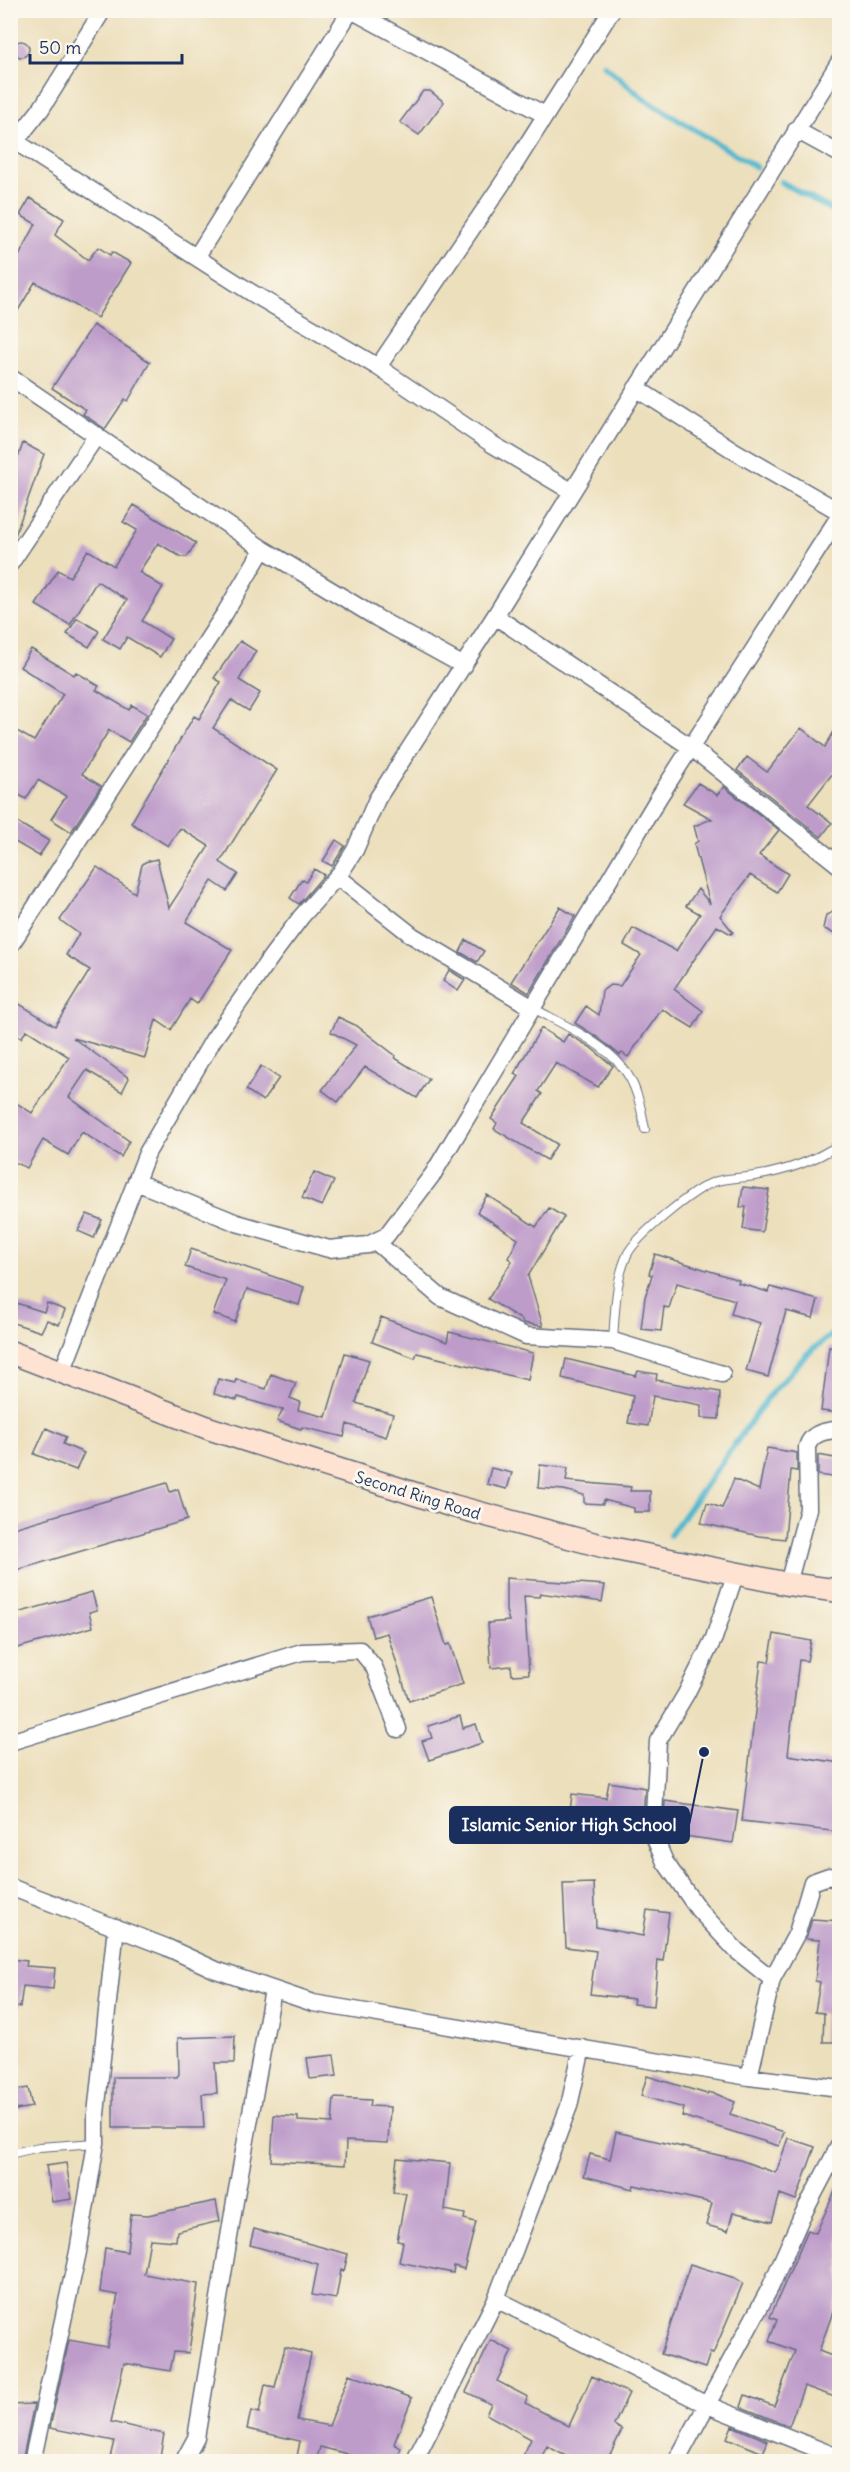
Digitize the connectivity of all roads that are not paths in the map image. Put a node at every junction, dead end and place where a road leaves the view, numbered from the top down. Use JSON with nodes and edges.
{"nodes":[{"id":1,"x":103,"y":10,"type":"edge"},
{"id":2,"x":351,"y":10,"type":"edge"},
{"id":3,"x":612,"y":10,"type":"edge"},
{"id":4,"x":840,"y":61,"type":"edge"},
{"id":5,"x":545,"y":115,"type":"junction"},
{"id":6,"x":796,"y":130,"type":"junction"},
{"id":7,"x":13,"y":145,"type":"edge"},
{"id":8,"x":840,"y":154,"type":"edge"},
{"id":9,"x":197,"y":256,"type":"junction"},
{"id":10,"x":378,"y":367,"type":"junction"},
{"id":11,"x":10,"y":377,"type":"edge"},
{"id":12,"x":636,"y":388,"type":"junction"},
{"id":13,"x":97,"y":435,"type":"junction"},
{"id":14,"x":571,"y":491,"type":"junction"},
{"id":15,"x":840,"y":513,"type":"edge"},
{"id":16,"x":263,"y":549,"type":"junction"},
{"id":17,"x":10,"y":564,"type":"edge"},
{"id":18,"x":495,"y":616,"type":"junction"},
{"id":19,"x":464,"y":666,"type":"junction"},
{"id":20,"x":692,"y":748,"type":"junction"},
{"id":21,"x":840,"y":866,"type":"edge"},
{"id":22,"x":338,"y":877,"type":"junction"},
{"id":23,"x":10,"y":946,"type":"edge"},
{"id":24,"x":533,"y":1008,"type":"junction"},
{"id":25,"x":645,"y":1129,"type":"dead end"},
{"id":26,"x":840,"y":1144,"type":"edge"},
{"id":27,"x":136,"y":1182,"type":"junction"},
{"id":28,"x":376,"y":1242,"type":"junction"},
{"id":29,"x":613,"y":1341,"type":"junction"},
{"id":30,"x":10,"y":1352,"type":"edge"},
{"id":31,"x":62,"y":1372,"type":"junction"},
{"id":32,"x":722,"y":1374,"type":"dead end"},
{"id":33,"x":840,"y":1430,"type":"edge"},
{"id":34,"x":736,"y":1572,"type":"junction"},
{"id":35,"x":788,"y":1584,"type":"junction"},
{"id":36,"x":840,"y":1591,"type":"edge"},
{"id":37,"x":398,"y":1729,"type":"dead end"},
{"id":38,"x":10,"y":1742,"type":"edge"},
{"id":39,"x":840,"y":1880,"type":"edge"},
{"id":40,"x":10,"y":1887,"type":"edge"},
{"id":41,"x":116,"y":1927,"type":"junction"},
{"id":42,"x":772,"y":1979,"type":"junction"},
{"id":43,"x":273,"y":1990,"type":"junction"},
{"id":44,"x":582,"y":2049,"type":"junction"},
{"id":45,"x":749,"y":2077,"type":"junction"},
{"id":46,"x":840,"y":2088,"type":"edge"},
{"id":47,"x":96,"y":2143,"type":"junction"},
{"id":48,"x":840,"y":2144,"type":"edge"},
{"id":49,"x":10,"y":2154,"type":"edge"},
{"id":50,"x":496,"y":2299,"type":"junction"},
{"id":51,"x":705,"y":2404,"type":"junction"},
{"id":52,"x":840,"y":2458,"type":"edge"},
{"id":53,"x":32,"y":2462,"type":"edge"},
{"id":54,"x":183,"y":2462,"type":"edge"},
{"id":55,"x":414,"y":2462,"type":"edge"},
{"id":56,"x":676,"y":2462,"type":"edge"}],
"edges":[{"from":1,"to":7,"type":"street"},
{"from":2,"to":5,"type":"street"},
{"from":2,"to":9,"type":"street"},
{"from":3,"to":5,"type":"street"},
{"from":4,"to":6,"type":"street"},
{"from":5,"to":10,"type":"street"},
{"from":6,"to":8,"type":"street"},
{"from":6,"to":12,"type":"street"},
{"from":7,"to":9,"type":"street"},
{"from":9,"to":10,"type":"street"},
{"from":10,"to":14,"type":"street"},
{"from":11,"to":13,"type":"street"},
{"from":12,"to":14,"type":"street"},
{"from":12,"to":15,"type":"street"},
{"from":13,"to":16,"type":"street"},
{"from":13,"to":17,"type":"street"},
{"from":14,"to":18,"type":"street"},
{"from":15,"to":20,"type":"street"},
{"from":16,"to":19,"type":"street"},
{"from":16,"to":23,"type":"street"},
{"from":18,"to":19,"type":"street"},
{"from":18,"to":20,"type":"street"},
{"from":19,"to":22,"type":"street"},
{"from":20,"to":21,"type":"street"},
{"from":20,"to":24,"type":"street"},
{"from":22,"to":24,"type":"street"},
{"from":22,"to":27,"type":"street"},
{"from":24,"to":25,"type":"lane"},
{"from":24,"to":28,"type":"street"},
{"from":26,"to":29,"type":"lane"},
{"from":27,"to":28,"type":"street"},
{"from":27,"to":31,"type":"street"},
{"from":28,"to":29,"type":"street"},
{"from":29,"to":32,"type":"street"},
{"from":30,"to":31,"type":"main road","name":"Second Ring Road"},
{"from":31,"to":34,"type":"main road","name":"Second Ring Road"},
{"from":33,"to":35,"type":"street"},
{"from":34,"to":35,"type":"main road","name":"Second Ring Road"},
{"from":34,"to":42,"type":"street"},
{"from":35,"to":36,"type":"main road","name":"Second Ring Road"},
{"from":37,"to":38,"type":"street"},
{"from":39,"to":42,"type":"street"},
{"from":40,"to":41,"type":"street"},
{"from":41,"to":43,"type":"street"},
{"from":41,"to":47,"type":"street"},
{"from":42,"to":45,"type":"street"},
{"from":43,"to":44,"type":"street"},
{"from":43,"to":54,"type":"street"},
{"from":44,"to":45,"type":"street"},
{"from":44,"to":50,"type":"street"},
{"from":45,"to":46,"type":"street"},
{"from":47,"to":49,"type":"lane"},
{"from":47,"to":53,"type":"street"},
{"from":48,"to":51,"type":"street"},
{"from":50,"to":51,"type":"street"},
{"from":50,"to":55,"type":"street"},
{"from":51,"to":52,"type":"street"},
{"from":51,"to":56,"type":"street"}]}
